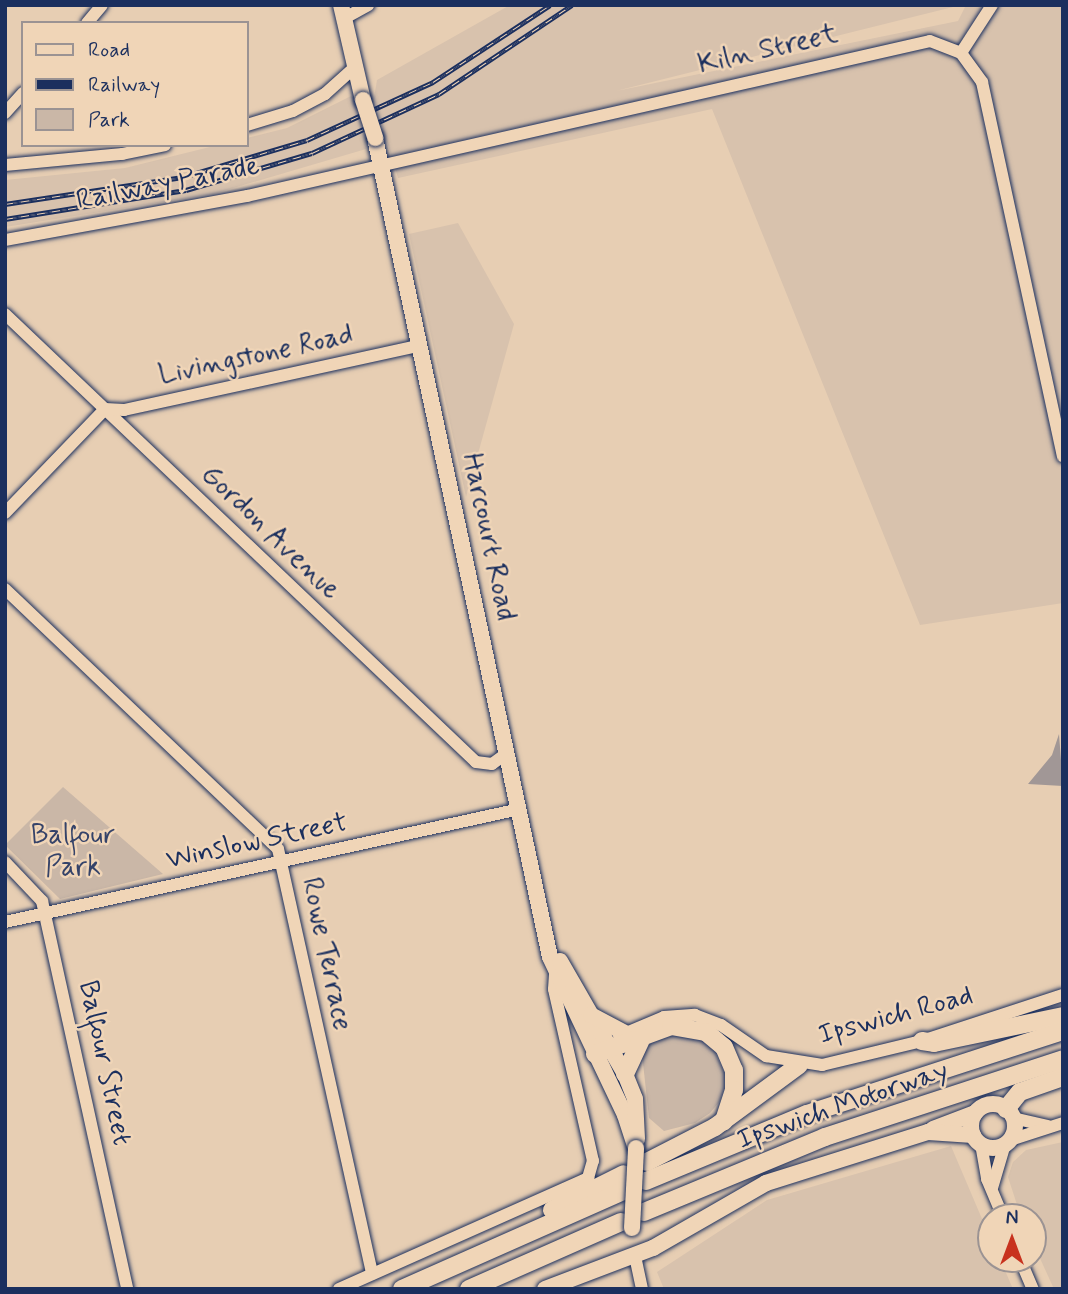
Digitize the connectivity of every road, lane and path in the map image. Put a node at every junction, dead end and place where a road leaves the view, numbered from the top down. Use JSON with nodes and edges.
{"nodes":[{"id":1,"x":103,"y":5,"type":"edge"},
{"id":2,"x":368,"y":5,"type":"edge"},
{"id":3,"x":992,"y":5,"type":"edge"},
{"id":4,"x":347,"y":11,"type":"edge"},
{"id":5,"x":89,"y":21,"type":"edge"},
{"id":6,"x":961,"y":53,"type":"junction"},
{"id":7,"x":354,"y":68,"type":"junction"},
{"id":8,"x":326,"y":94,"type":"junction"},
{"id":9,"x":21,"y":95,"type":"edge"},
{"id":10,"x":364,"y":97,"type":"junction"},
{"id":11,"x":5,"y":113,"type":"edge"},
{"id":12,"x":248,"y":125,"type":"edge"},
{"id":13,"x":155,"y":147,"type":"edge"},
{"id":14,"x":381,"y":164,"type":"junction"},
{"id":15,"x":5,"y":165,"type":"edge"},
{"id":16,"x":5,"y":240,"type":"edge"},
{"id":17,"x":5,"y":314,"type":"edge"},
{"id":18,"x":418,"y":346,"type":"junction"},
{"id":19,"x":105,"y":409,"type":"junction"},
{"id":20,"x":1063,"y":456,"type":"edge"},
{"id":21,"x":5,"y":513,"type":"edge"},
{"id":22,"x":5,"y":589,"type":"edge"},
{"id":23,"x":507,"y":753,"type":"junction"},
{"id":24,"x":520,"y":809,"type":"junction"},
{"id":25,"x":5,"y":862,"type":"edge"},
{"id":26,"x":281,"y":862,"type":"junction"},
{"id":27,"x":45,"y":913,"type":"junction"},
{"id":28,"x":5,"y":922,"type":"edge"},
{"id":29,"x":551,"y":947,"type":"junction"},
{"id":30,"x":555,"y":974,"type":"junction"},
{"id":31,"x":1063,"y":995,"type":"edge"},
{"id":32,"x":591,"y":1016,"type":"junction"},
{"id":33,"x":1063,"y":1016,"type":"edge"},
{"id":34,"x":1063,"y":1031,"type":"edge"},
{"id":35,"x":633,"y":1035,"type":"junction"},
{"id":36,"x":922,"y":1041,"type":"junction"},
{"id":37,"x":604,"y":1049,"type":"junction"},
{"id":38,"x":1063,"y":1059,"type":"edge"},
{"id":39,"x":799,"y":1065,"type":"junction"},
{"id":40,"x":625,"y":1074,"type":"junction"},
{"id":41,"x":1063,"y":1077,"type":"edge"},
{"id":42,"x":975,"y":1113,"type":"junction"},
{"id":43,"x":1010,"y":1114,"type":"junction"},
{"id":44,"x":724,"y":1121,"type":"junction"},
{"id":45,"x":1061,"y":1124,"type":"edge"},
{"id":46,"x":928,"y":1132,"type":"junction"},
{"id":47,"x":977,"y":1140,"type":"junction"},
{"id":48,"x":1007,"y":1142,"type":"junction"},
{"id":49,"x":641,"y":1155,"type":"junction"},
{"id":50,"x":646,"y":1181,"type":"dead end"},
{"id":51,"x":624,"y":1182,"type":"dead end"},
{"id":52,"x":992,"y":1188,"type":"junction"},
{"id":53,"x":998,"y":1203,"type":"edge"},
{"id":54,"x":644,"y":1212,"type":"dead end"},
{"id":55,"x":626,"y":1225,"type":"junction"},
{"id":56,"x":635,"y":1256,"type":"junction"},
{"id":57,"x":372,"y":1274,"type":"junction"},
{"id":58,"x":127,"y":1289,"type":"edge"},
{"id":59,"x":339,"y":1289,"type":"edge"},
{"id":60,"x":402,"y":1289,"type":"edge"},
{"id":61,"x":469,"y":1289,"type":"edge"},
{"id":62,"x":545,"y":1289,"type":"edge"},
{"id":63,"x":642,"y":1289,"type":"edge"}],
"edges":[{"from":1,"to":5,"type":"street"},
{"from":2,"to":4,"type":"street"},
{"from":3,"to":6,"type":"street"},
{"from":4,"to":7,"type":"main road"},
{"from":4,"to":10,"type":"main road"},
{"from":6,"to":14,"type":"street","name":"Kiln Street"},
{"from":6,"to":20,"type":"street"},
{"from":7,"to":8,"type":"street"},
{"from":7,"to":10,"type":"main road"},
{"from":8,"to":10,"type":"street"},
{"from":8,"to":12,"type":"street"},
{"from":9,"to":11,"type":"street"},
{"from":10,"to":14,"type":"main road","name":"Harcourt Road","bridge":true},
{"from":13,"to":15,"type":"street"},
{"from":14,"to":16,"type":"street","name":"Railway Parade"},
{"from":14,"to":18,"type":"main road","name":"Harcourt Road"},
{"from":17,"to":19,"type":"street","name":"Gordon Avenue"},
{"from":18,"to":19,"type":"street","name":"Livingstone Road"},
{"from":18,"to":23,"type":"main road","name":"Harcourt Road"},
{"from":19,"to":21,"type":"street"},
{"from":19,"to":23,"type":"street","name":"Gordon Avenue"},
{"from":22,"to":26,"type":"street","name":"Rowe Terrace"},
{"from":23,"to":24,"type":"main road","name":"Harcourt Road"},
{"from":24,"to":26,"type":"street","name":"Winslow Street"},
{"from":24,"to":29,"type":"main road","name":"Harcourt Road"},
{"from":25,"to":27,"type":"street","name":"Balfour Street"},
{"from":26,"to":27,"type":"street","name":"Winslow Street"},
{"from":26,"to":57,"type":"street","name":"Rowe Terrace"},
{"from":27,"to":28,"type":"street","name":"Winslow Street"},
{"from":27,"to":58,"type":"street","name":"Balfour Street"},
{"from":29,"to":30,"type":"main road","name":"Harcourt Road"},
{"from":29,"to":32,"type":"main road","name":"Harcourt Road"},
{"from":30,"to":37,"type":"main road","name":"Harcourt Road"},
{"from":30,"to":57,"type":"street","name":"Harcourt Road"},
{"from":31,"to":36,"type":"street","name":"Ipswich Road"},
{"from":32,"to":35,"type":"main road"},
{"from":32,"to":37,"type":"main road","name":"Harcourt Road"},
{"from":33,"to":36,"type":"highway"},
{"from":34,"to":50,"type":"highway","name":"Ipswich Motorway"},
{"from":35,"to":37,"type":"highway"},
{"from":35,"to":39,"type":"street","name":"Ipswich Road"},
{"from":35,"to":40,"type":"highway"},
{"from":35,"to":44,"type":"highway"},
{"from":36,"to":39,"type":"street","name":"Ipswich Road"},
{"from":37,"to":40,"type":"main road","name":"Harcourt Road"},
{"from":37,"to":49,"type":"main road","name":"Harcourt Road"},
{"from":38,"to":54,"type":"highway","name":"Ipswich Motorway"},
{"from":39,"to":44,"type":"highway"},
{"from":40,"to":49,"type":"main road","name":"Harcourt Road"},
{"from":41,"to":43,"type":"highway"},
{"from":42,"to":43,"type":"main road"},
{"from":42,"to":46,"type":"main road"},
{"from":42,"to":47,"type":"main road"},
{"from":43,"to":45,"type":"street"},
{"from":43,"to":48,"type":"main road"},
{"from":44,"to":49,"type":"highway"},
{"from":45,"to":48,"type":"street"},
{"from":46,"to":47,"type":"main road"},
{"from":46,"to":56,"type":"main road"},
{"from":47,"to":48,"type":"main road"},
{"from":47,"to":52,"type":"street"},
{"from":48,"to":52,"type":"street"},
{"from":49,"to":55,"type":"main road","name":"Harcourt Road","bridge":true},
{"from":51,"to":60,"type":"highway"},
{"from":52,"to":53,"type":"street"},
{"from":55,"to":56,"type":"main road","name":"Harcourt Road"},
{"from":55,"to":61,"type":"highway"},
{"from":56,"to":62,"type":"main road"},
{"from":56,"to":63,"type":"street"},
{"from":57,"to":59,"type":"street"}]}
